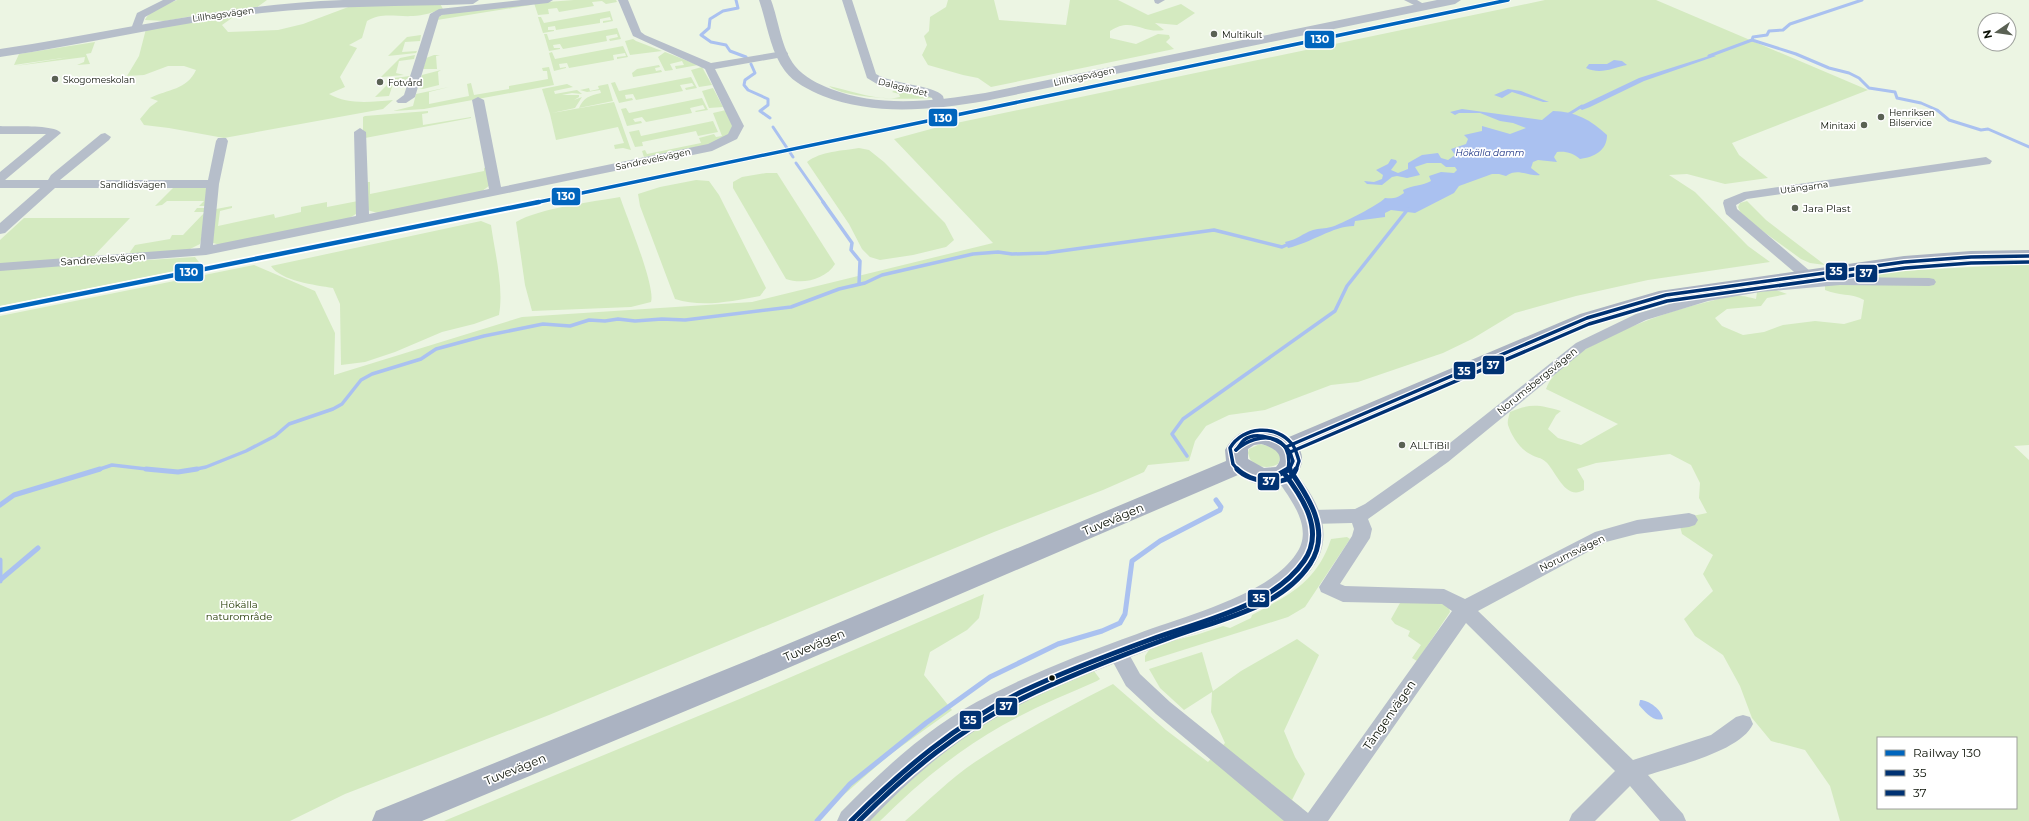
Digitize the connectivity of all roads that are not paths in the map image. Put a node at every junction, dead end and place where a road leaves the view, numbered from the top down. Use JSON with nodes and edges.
{"nodes":[{"id":1,"x":171,"y":0,"type":"edge"},
{"id":2,"x":473,"y":0,"type":"edge"},
{"id":3,"x":548,"y":0,"type":"edge"},
{"id":4,"x":623,"y":0,"type":"edge"},
{"id":5,"x":765,"y":0,"type":"edge"},
{"id":6,"x":847,"y":0,"type":"edge"},
{"id":7,"x":1409,"y":0,"type":"edge"},
{"id":8,"x":1455,"y":0,"type":"edge"},
{"id":9,"x":1422,"y":6,"type":"junction"},
{"id":10,"x":136,"y":29,"type":"junction"},
{"id":11,"x":0,"y":53,"type":"edge"},
{"id":12,"x":783,"y":54,"type":"junction"},
{"id":13,"x":709,"y":67,"type":"junction"},
{"id":14,"x":478,"y":100,"type":"dead end"},
{"id":15,"x":402,"y":101,"type":"dead end"},
{"id":16,"x":939,"y":104,"type":"junction"},
{"id":17,"x":0,"y":130,"type":"edge"},
{"id":18,"x":360,"y":132,"type":"dead end"},
{"id":19,"x":105,"y":137,"type":"dead end"},
{"id":20,"x":222,"y":141,"type":"dead end"},
{"id":21,"x":1986,"y":161,"type":"dead end"},
{"id":22,"x":0,"y":178,"type":"edge"},
{"id":23,"x":0,"y":184,"type":"edge"},
{"id":24,"x":52,"y":184,"type":"junction"},
{"id":25,"x":213,"y":184,"type":"junction"},
{"id":26,"x":496,"y":192,"type":"junction"},
{"id":27,"x":363,"y":219,"type":"junction"},
{"id":28,"x":0,"y":230,"type":"edge"},
{"id":29,"x":206,"y":251,"type":"junction"},
{"id":30,"x":2029,"y":256,"type":"edge"},
{"id":31,"x":0,"y":267,"type":"edge"},
{"id":32,"x":1805,"y":274,"type":"junction"},
{"id":33,"x":1929,"y":282,"type":"dead end"},
{"id":34,"x":1286,"y":447,"type":"junction"},
{"id":35,"x":1240,"y":465,"type":"junction"},
{"id":36,"x":1284,"y":473,"type":"junction"},
{"id":37,"x":1358,"y":516,"type":"junction"},
{"id":38,"x":1312,"y":517,"type":"junction"},
{"id":39,"x":1689,"y":520,"type":"dead end"},
{"id":40,"x":1464,"y":610,"type":"junction"},
{"id":41,"x":1118,"y":652,"type":"junction"},
{"id":42,"x":1743,"y":724,"type":"dead end"},
{"id":43,"x":1630,"y":771,"type":"junction"},
{"id":44,"x":387,"y":821,"type":"edge"},
{"id":45,"x":851,"y":821,"type":"edge"},
{"id":46,"x":1302,"y":821,"type":"edge"},
{"id":47,"x":1315,"y":821,"type":"edge"},
{"id":48,"x":1580,"y":821,"type":"edge"},
{"id":49,"x":1675,"y":821,"type":"edge"}],
"edges":[{"from":1,"to":10,"type":"street"},
{"from":2,"to":10,"type":"street","name":"Lillhagsvägen"},
{"from":3,"to":15,"type":"street"},
{"from":4,"to":13,"type":"street"},
{"from":5,"to":12,"type":"street","name":"Lillhagsvägen"},
{"from":6,"to":16,"type":"street","name":"Dalagärdet"},
{"from":7,"to":9,"type":"street"},
{"from":8,"to":9,"type":"street","name":"Lillhagsvägen"},
{"from":9,"to":16,"type":"street","name":"Lillhagsvägen"},
{"from":10,"to":11,"type":"street","name":"Lillhagsvägen"},
{"from":12,"to":13,"type":"street"},
{"from":12,"to":16,"type":"street","name":"Lillhagsvägen"},
{"from":13,"to":26,"type":"street","name":"Sandrevelsvägen"},
{"from":14,"to":26,"type":"street"},
{"from":17,"to":22,"type":"street"},
{"from":18,"to":27,"type":"street"},
{"from":19,"to":24,"type":"street"},
{"from":20,"to":25,"type":"street"},
{"from":21,"to":32,"type":"street","name":"Utängarna"},
{"from":23,"to":24,"type":"street","name":"Sandlidsvägen"},
{"from":24,"to":25,"type":"street","name":"Sandlidsvägen"},
{"from":24,"to":28,"type":"street"},
{"from":25,"to":29,"type":"street"},
{"from":26,"to":27,"type":"street","name":"Sandrevelsvägen"},
{"from":27,"to":29,"type":"street","name":"Sandrevelsvägen"},
{"from":29,"to":31,"type":"street","name":"Sandrevelsvägen"},
{"from":30,"to":32,"type":"main road"},
{"from":32,"to":34,"type":"main road"},
{"from":33,"to":37,"type":"street","name":"Norumsbergsvägen"},
{"from":34,"to":35,"type":"main road"},
{"from":34,"to":36,"type":"main road"},
{"from":35,"to":36,"type":"main road"},
{"from":35,"to":44,"type":"main road","name":"Tuvevägen"},
{"from":36,"to":38,"type":"street"},
{"from":37,"to":38,"type":"street"},
{"from":37,"to":40,"type":"street"},
{"from":38,"to":41,"type":"street"},
{"from":39,"to":40,"type":"street","name":"Norumsvägen"},
{"from":40,"to":43,"type":"street"},
{"from":40,"to":47,"type":"street","name":"Tångenvägen"},
{"from":41,"to":45,"type":"street"},
{"from":41,"to":46,"type":"street"},
{"from":42,"to":43,"type":"street"},
{"from":43,"to":48,"type":"street"},
{"from":43,"to":49,"type":"street"}]}
